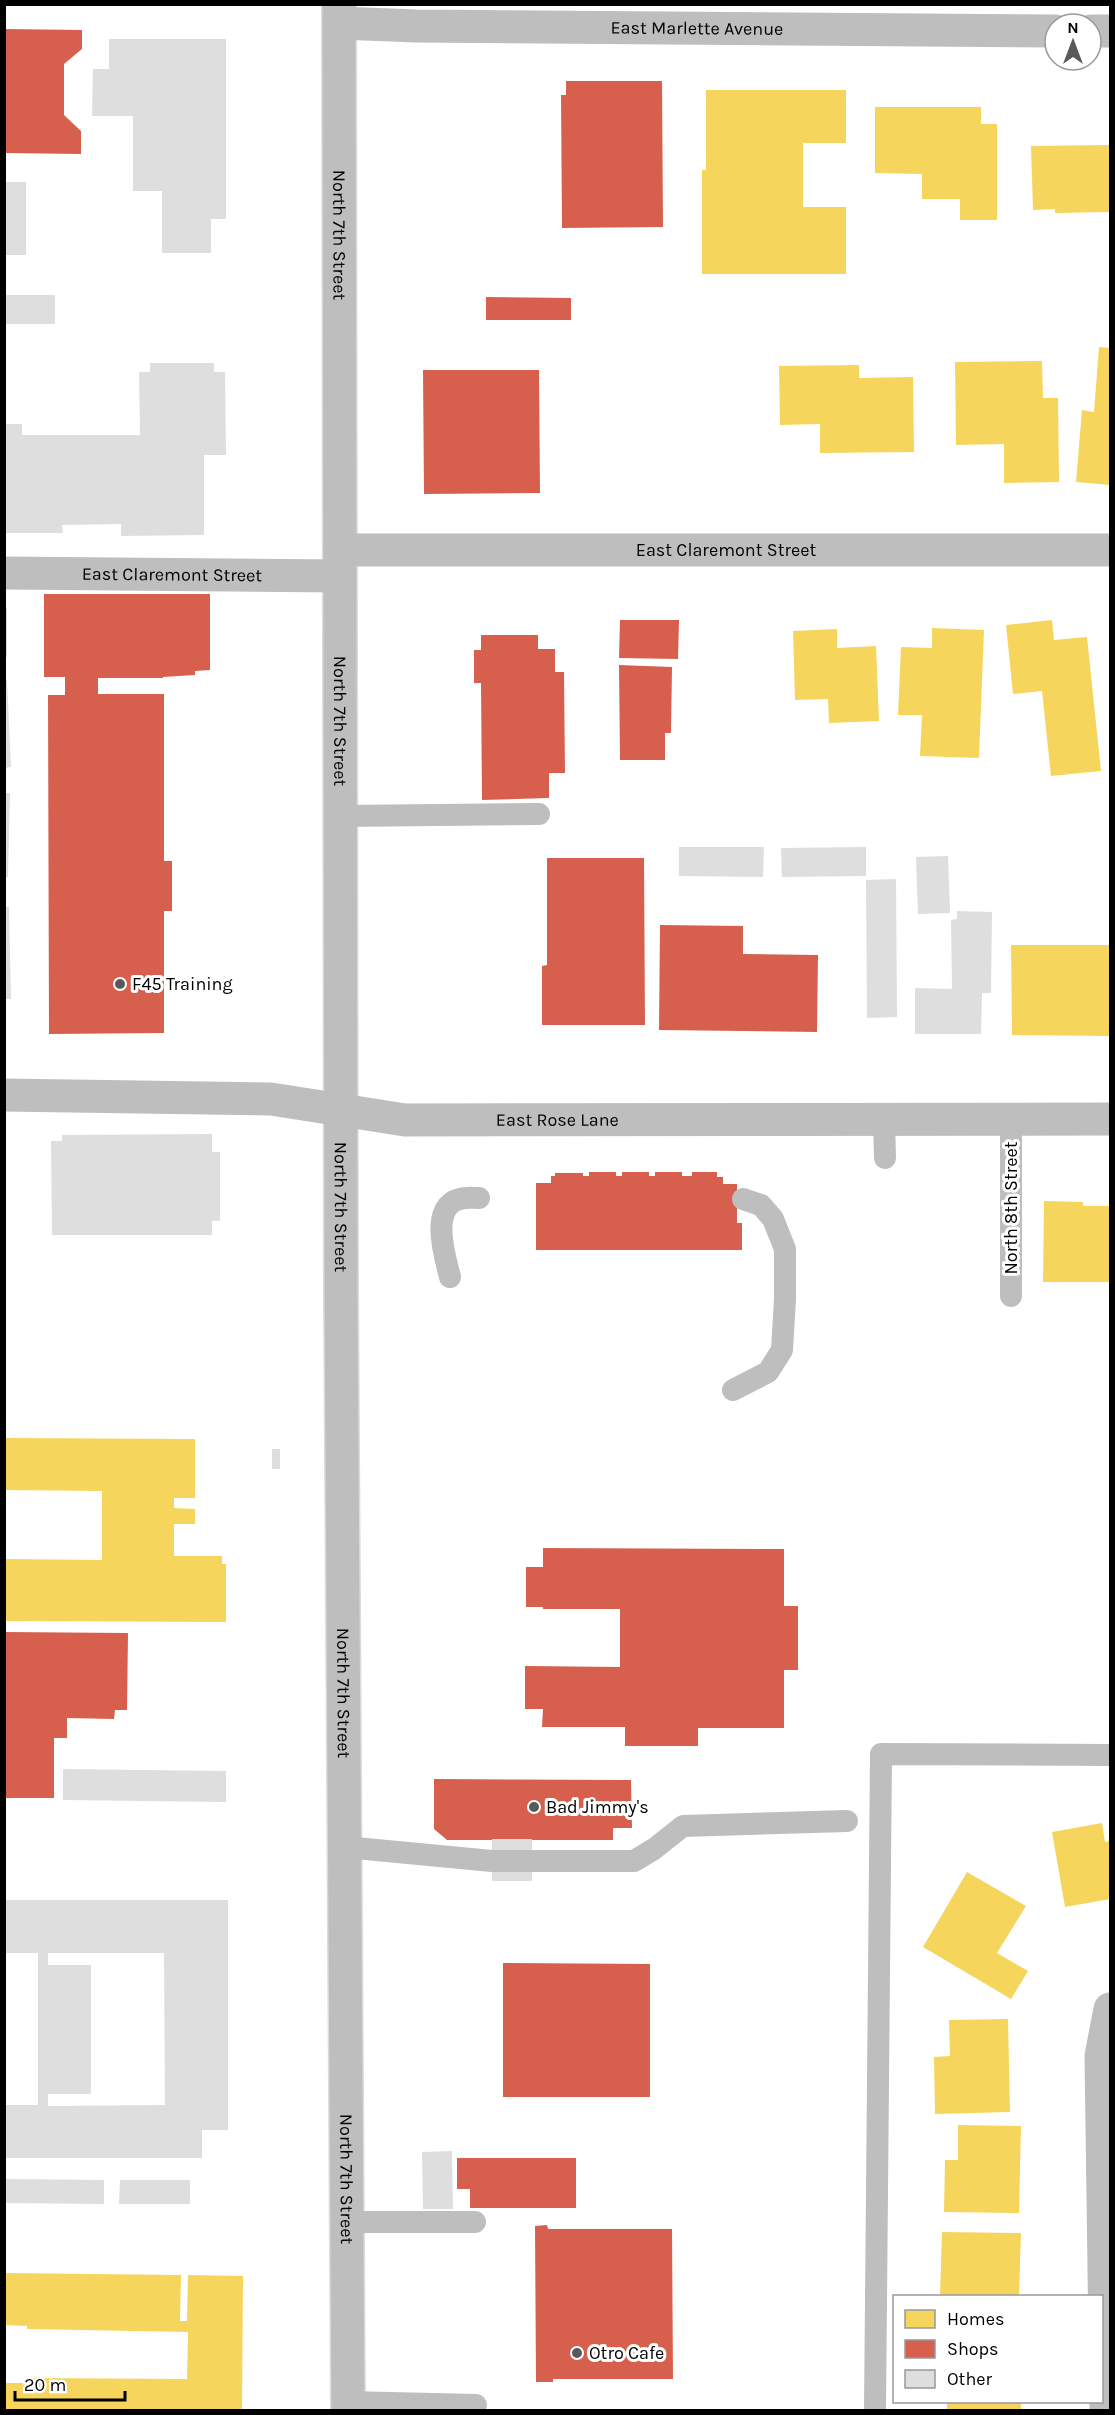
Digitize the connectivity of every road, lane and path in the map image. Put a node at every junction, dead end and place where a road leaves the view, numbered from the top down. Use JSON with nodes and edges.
{"nodes":[{"id":1,"x":339,"y":14,"type":"edge"},
{"id":2,"x":1043,"y":31,"type":"edge"},
{"id":3,"x":1110,"y":550,"type":"edge"},
{"id":4,"x":340,"y":563,"type":"junction"},
{"id":5,"x":4,"y":573,"type":"edge"},
{"id":6,"x":539,"y":814,"type":"dead end"},
{"id":7,"x":341,"y":816,"type":"junction"},
{"id":8,"x":4,"y":1095,"type":"edge"},
{"id":9,"x":341,"y":1110,"type":"junction"},
{"id":10,"x":884,"y":1119,"type":"junction"},
{"id":11,"x":1011,"y":1119,"type":"junction"},
{"id":12,"x":1110,"y":1119,"type":"edge"},
{"id":13,"x":885,"y":1158,"type":"dead end"},
{"id":14,"x":479,"y":1198,"type":"dead end"},
{"id":15,"x":744,"y":1199,"type":"dead end"},
{"id":16,"x":450,"y":1277,"type":"dead end"},
{"id":17,"x":1011,"y":1296,"type":"dead end"},
{"id":18,"x":733,"y":1390,"type":"dead end"},
{"id":19,"x":1110,"y":1755,"type":"edge"},
{"id":20,"x":847,"y":1821,"type":"dead end"},
{"id":21,"x":345,"y":1848,"type":"junction"},
{"id":22,"x":1110,"y":2009,"type":"edge"},
{"id":23,"x":347,"y":2222,"type":"junction"},
{"id":24,"x":475,"y":2222,"type":"dead end"},
{"id":25,"x":476,"y":2405,"type":"dead end"},
{"id":26,"x":348,"y":2406,"type":"edge"},
{"id":27,"x":875,"y":2410,"type":"edge"},
{"id":28,"x":1106,"y":2410,"type":"edge"}],
"edges":[{"from":1,"to":2,"type":"street","name":"East Marlette Avenue"},
{"from":1,"to":4,"type":"street","name":"North 7th Street"},
{"from":3,"to":4,"type":"street","name":"East Claremont Street"},
{"from":4,"to":5,"type":"street","name":"East Claremont Street"},
{"from":4,"to":7,"type":"street","name":"North 7th Street"},
{"from":6,"to":7,"type":"lane"},
{"from":7,"to":9,"type":"street","name":"North 7th Street"},
{"from":8,"to":9,"type":"street","name":"East Rose Lane"},
{"from":9,"to":10,"type":"street","name":"East Rose Lane"},
{"from":9,"to":21,"type":"street","name":"North 7th Street"},
{"from":10,"to":11,"type":"street","name":"East Rose Lane"},
{"from":10,"to":13,"type":"lane"},
{"from":11,"to":12,"type":"street","name":"East Rose Lane"},
{"from":11,"to":17,"type":"lane","name":"North 8th Street"},
{"from":14,"to":16,"type":"lane"},
{"from":15,"to":18,"type":"lane"},
{"from":19,"to":27,"type":"lane"},
{"from":20,"to":21,"type":"lane"},
{"from":21,"to":23,"type":"street","name":"North 7th Street"},
{"from":22,"to":28,"type":"street"},
{"from":23,"to":24,"type":"lane"},
{"from":23,"to":26,"type":"street","name":"North 7th Street"},
{"from":25,"to":26,"type":"lane"}]}
